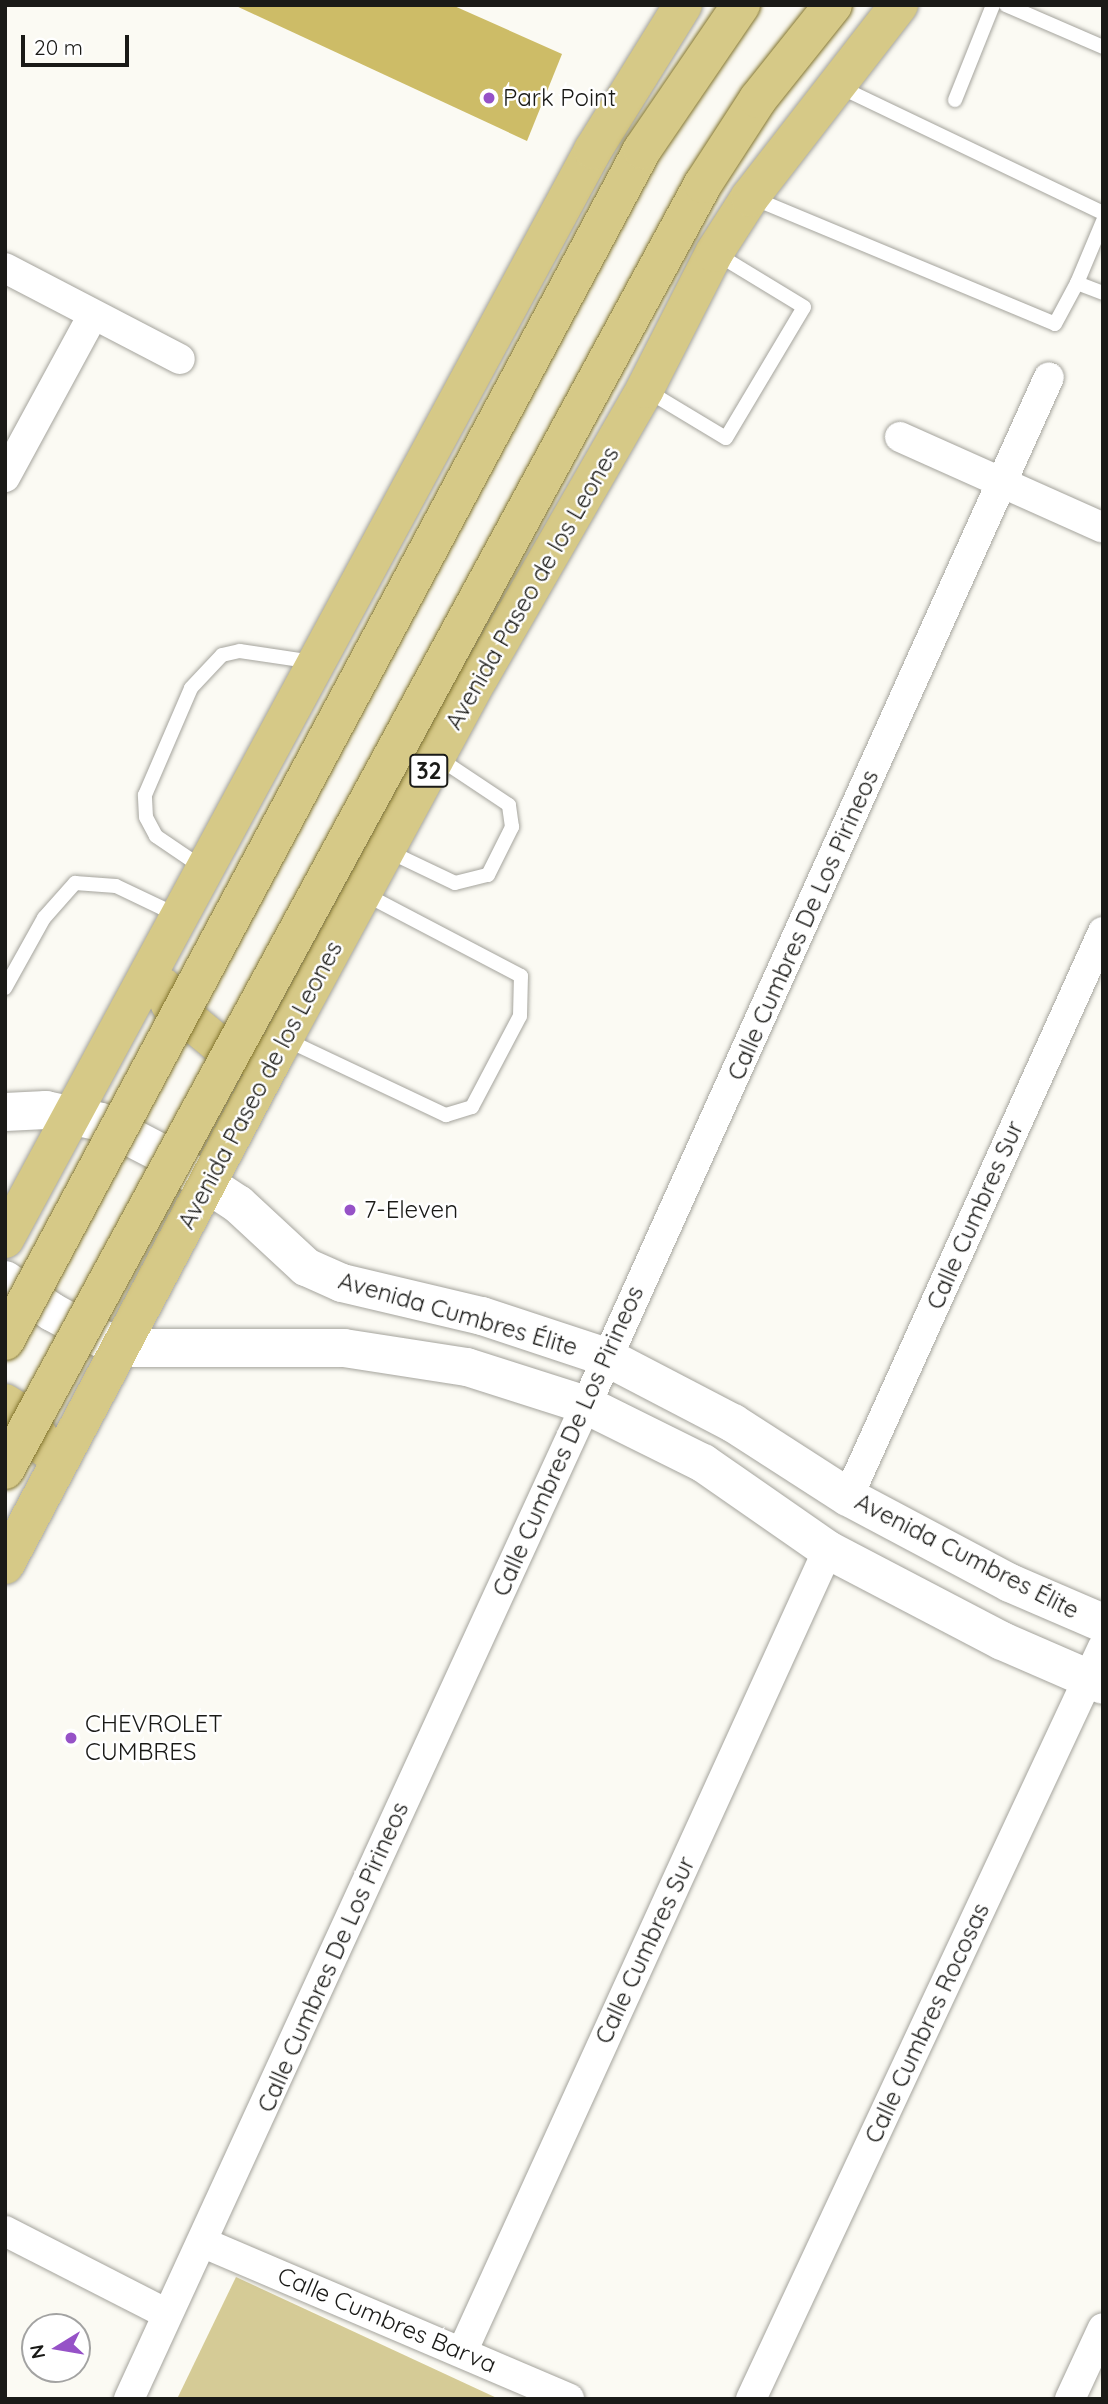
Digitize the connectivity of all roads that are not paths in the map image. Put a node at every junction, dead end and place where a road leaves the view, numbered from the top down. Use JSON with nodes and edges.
{"nodes":[{"id":1,"x":683,"y":5,"type":"edge"},
{"id":2,"x":741,"y":5,"type":"edge"},
{"id":3,"x":832,"y":5,"type":"edge"},
{"id":4,"x":900,"y":5,"type":"edge"},
{"id":5,"x":993,"y":5,"type":"edge"},
{"id":6,"x":1006,"y":5,"type":"edge"},
{"id":7,"x":1103,"y":47,"type":"edge"},
{"id":8,"x":835,"y":85,"type":"junction"},
{"id":9,"x":955,"y":100,"type":"dead end"},
{"id":10,"x":750,"y":197,"type":"junction"},
{"id":11,"x":1103,"y":213,"type":"edge"},
{"id":12,"x":1103,"y":221,"type":"edge"},
{"id":13,"x":714,"y":253,"type":"junction"},
{"id":14,"x":5,"y":268,"type":"edge"},
{"id":15,"x":1077,"y":283,"type":"junction"},
{"id":16,"x":1103,"y":293,"type":"edge"},
{"id":17,"x":93,"y":315,"type":"junction"},
{"id":18,"x":180,"y":359,"type":"dead end"},
{"id":19,"x":1049,"y":377,"type":"dead end"},
{"id":20,"x":645,"y":389,"type":"junction"},
{"id":21,"x":900,"y":437,"type":"dead end"},
{"id":22,"x":5,"y":477,"type":"edge"},
{"id":23,"x":1004,"y":483,"type":"junction"},
{"id":24,"x":1103,"y":528,"type":"edge"},
{"id":25,"x":314,"y":662,"type":"junction"},
{"id":26,"x":436,"y":757,"type":"junction"},
{"id":27,"x":387,"y":850,"type":"junction"},
{"id":28,"x":207,"y":871,"type":"junction"},
{"id":29,"x":363,"y":893,"type":"junction"},
{"id":30,"x":182,"y":918,"type":"junction"},
{"id":31,"x":1103,"y":932,"type":"edge"},
{"id":32,"x":160,"y":957,"type":"junction"},
{"id":33,"x":5,"y":988,"type":"edge"},
{"id":34,"x":281,"y":1046,"type":"junction"},
{"id":35,"x":5,"y":1112,"type":"edge"},
{"id":36,"x":71,"y":1113,"type":"junction"},
{"id":37,"x":207,"y":1184,"type":"junction"},
{"id":38,"x":5,"y":1239,"type":"edge"},
{"id":39,"x":5,"y":1280,"type":"edge"},
{"id":40,"x":5,"y":1341,"type":"edge"},
{"id":41,"x":119,"y":1348,"type":"junction"},
{"id":42,"x":606,"y":1357,"type":"junction"},
{"id":43,"x":5,"y":1403,"type":"edge"},
{"id":44,"x":586,"y":1405,"type":"junction"},
{"id":45,"x":5,"y":1470,"type":"edge"},
{"id":46,"x":47,"y":1489,"type":"junction"},
{"id":47,"x":848,"y":1497,"type":"junction"},
{"id":48,"x":828,"y":1550,"type":"junction"},
{"id":49,"x":5,"y":1565,"type":"edge"},
{"id":50,"x":1103,"y":1623,"type":"edge"},
{"id":51,"x":1098,"y":1670,"type":"edge"},
{"id":52,"x":5,"y":2231,"type":"edge"},
{"id":53,"x":204,"y":2243,"type":"junction"},
{"id":54,"x":167,"y":2314,"type":"junction"},
{"id":55,"x":1103,"y":2328,"type":"edge"},
{"id":56,"x":463,"y":2350,"type":"junction"},
{"id":57,"x":129,"y":2399,"type":"edge"},
{"id":58,"x":569,"y":2399,"type":"edge"},
{"id":59,"x":751,"y":2399,"type":"edge"},
{"id":60,"x":1070,"y":2399,"type":"edge"}],
"edges":[{"from":1,"to":25,"type":"main road"},
{"from":2,"to":40,"type":"main road","bridge":true},
{"from":3,"to":45,"type":"main road","bridge":true},
{"from":4,"to":8,"type":"main road","name":"Avenida Paseo de los Leones","number":"32"},
{"from":5,"to":9,"type":"lane"},
{"from":6,"to":7,"type":"lane"},
{"from":8,"to":10,"type":"main road","name":"Avenida Paseo de los Leones","number":"32"},
{"from":8,"to":11,"type":"lane"},
{"from":10,"to":13,"type":"main road","name":"Avenida Paseo de los Leones","number":"32"},
{"from":10,"to":15,"type":"lane"},
{"from":12,"to":15,"type":"lane"},
{"from":13,"to":20,"type":"main road","name":"Avenida Paseo de los Leones","number":"32"},
{"from":13,"to":20,"type":"lane"},
{"from":14,"to":17,"type":"street"},
{"from":15,"to":16,"type":"lane"},
{"from":17,"to":18,"type":"street"},
{"from":17,"to":22,"type":"street"},
{"from":19,"to":23,"type":"street","name":"Calle Cumbres De Los Pirineos"},
{"from":20,"to":26,"type":"main road","name":"Avenida Paseo de los Leones","number":"32"},
{"from":21,"to":23,"type":"street"},
{"from":23,"to":24,"type":"street"},
{"from":23,"to":42,"type":"street","name":"Calle Cumbres De Los Pirineos"},
{"from":25,"to":28,"type":"main road"},
{"from":25,"to":28,"type":"lane"},
{"from":26,"to":27,"type":"main road","name":"Avenida Paseo de los Leones","number":"32"},
{"from":26,"to":27,"type":"lane"},
{"from":27,"to":29,"type":"main road","name":"Avenida Paseo de los Leones","number":"32"},
{"from":28,"to":30,"type":"main road"},
{"from":29,"to":34,"type":"main road","name":"Avenida Paseo de los Leones","number":"32"},
{"from":29,"to":34,"type":"lane"},
{"from":30,"to":32,"type":"main road"},
{"from":30,"to":33,"type":"lane"},
{"from":31,"to":47,"type":"street","name":"Calle Cumbres Sur"},
{"from":32,"to":34,"type":"main road"},
{"from":32,"to":36,"type":"main road"},
{"from":34,"to":37,"type":"main road","name":"Avenida Paseo de los Leones","number":"32"},
{"from":35,"to":36,"type":"street","name":"Avenida Cumbres Élite"},
{"from":36,"to":37,"type":"street","name":"Avenida Cumbres Élite"},
{"from":36,"to":38,"type":"main road"},
{"from":37,"to":41,"type":"main road","name":"Avenida Paseo de los Leones","number":"32"},
{"from":37,"to":42,"type":"street","name":"Avenida Cumbres Élite"},
{"from":39,"to":41,"type":"street","name":"Avenida Cumbres Élite"},
{"from":41,"to":44,"type":"street","name":"Avenida Cumbres Élite"},
{"from":41,"to":46,"type":"main road","name":"Avenida Paseo de los Leones","number":"32"},
{"from":42,"to":44,"type":"street","name":"Calle Cumbres De Los Pirineos"},
{"from":42,"to":47,"type":"street","name":"Avenida Cumbres Élite"},
{"from":43,"to":46,"type":"main road"},
{"from":44,"to":48,"type":"street","name":"Avenida Cumbres Élite"},
{"from":44,"to":53,"type":"street","name":"Calle Cumbres De Los Pirineos"},
{"from":46,"to":49,"type":"main road","name":"Avenida Paseo de los Leones","number":"32"},
{"from":47,"to":50,"type":"street","name":"Avenida Cumbres Élite"},
{"from":48,"to":51,"type":"street","name":"Avenida Cumbres Élite"},
{"from":48,"to":56,"type":"street","name":"Calle Cumbres Sur"},
{"from":51,"to":59,"type":"street","name":"Calle Cumbres Rocosas"},
{"from":52,"to":54,"type":"street"},
{"from":53,"to":54,"type":"street","name":"Calle Cumbres De Los Pirineos"},
{"from":53,"to":56,"type":"street","name":"Calle Cumbres Barva"},
{"from":54,"to":57,"type":"street","name":"Calle Cumbres De Los Pirineos"},
{"from":55,"to":60,"type":"street"},
{"from":56,"to":58,"type":"street","name":"Calle Cumbres Barva"}]}
